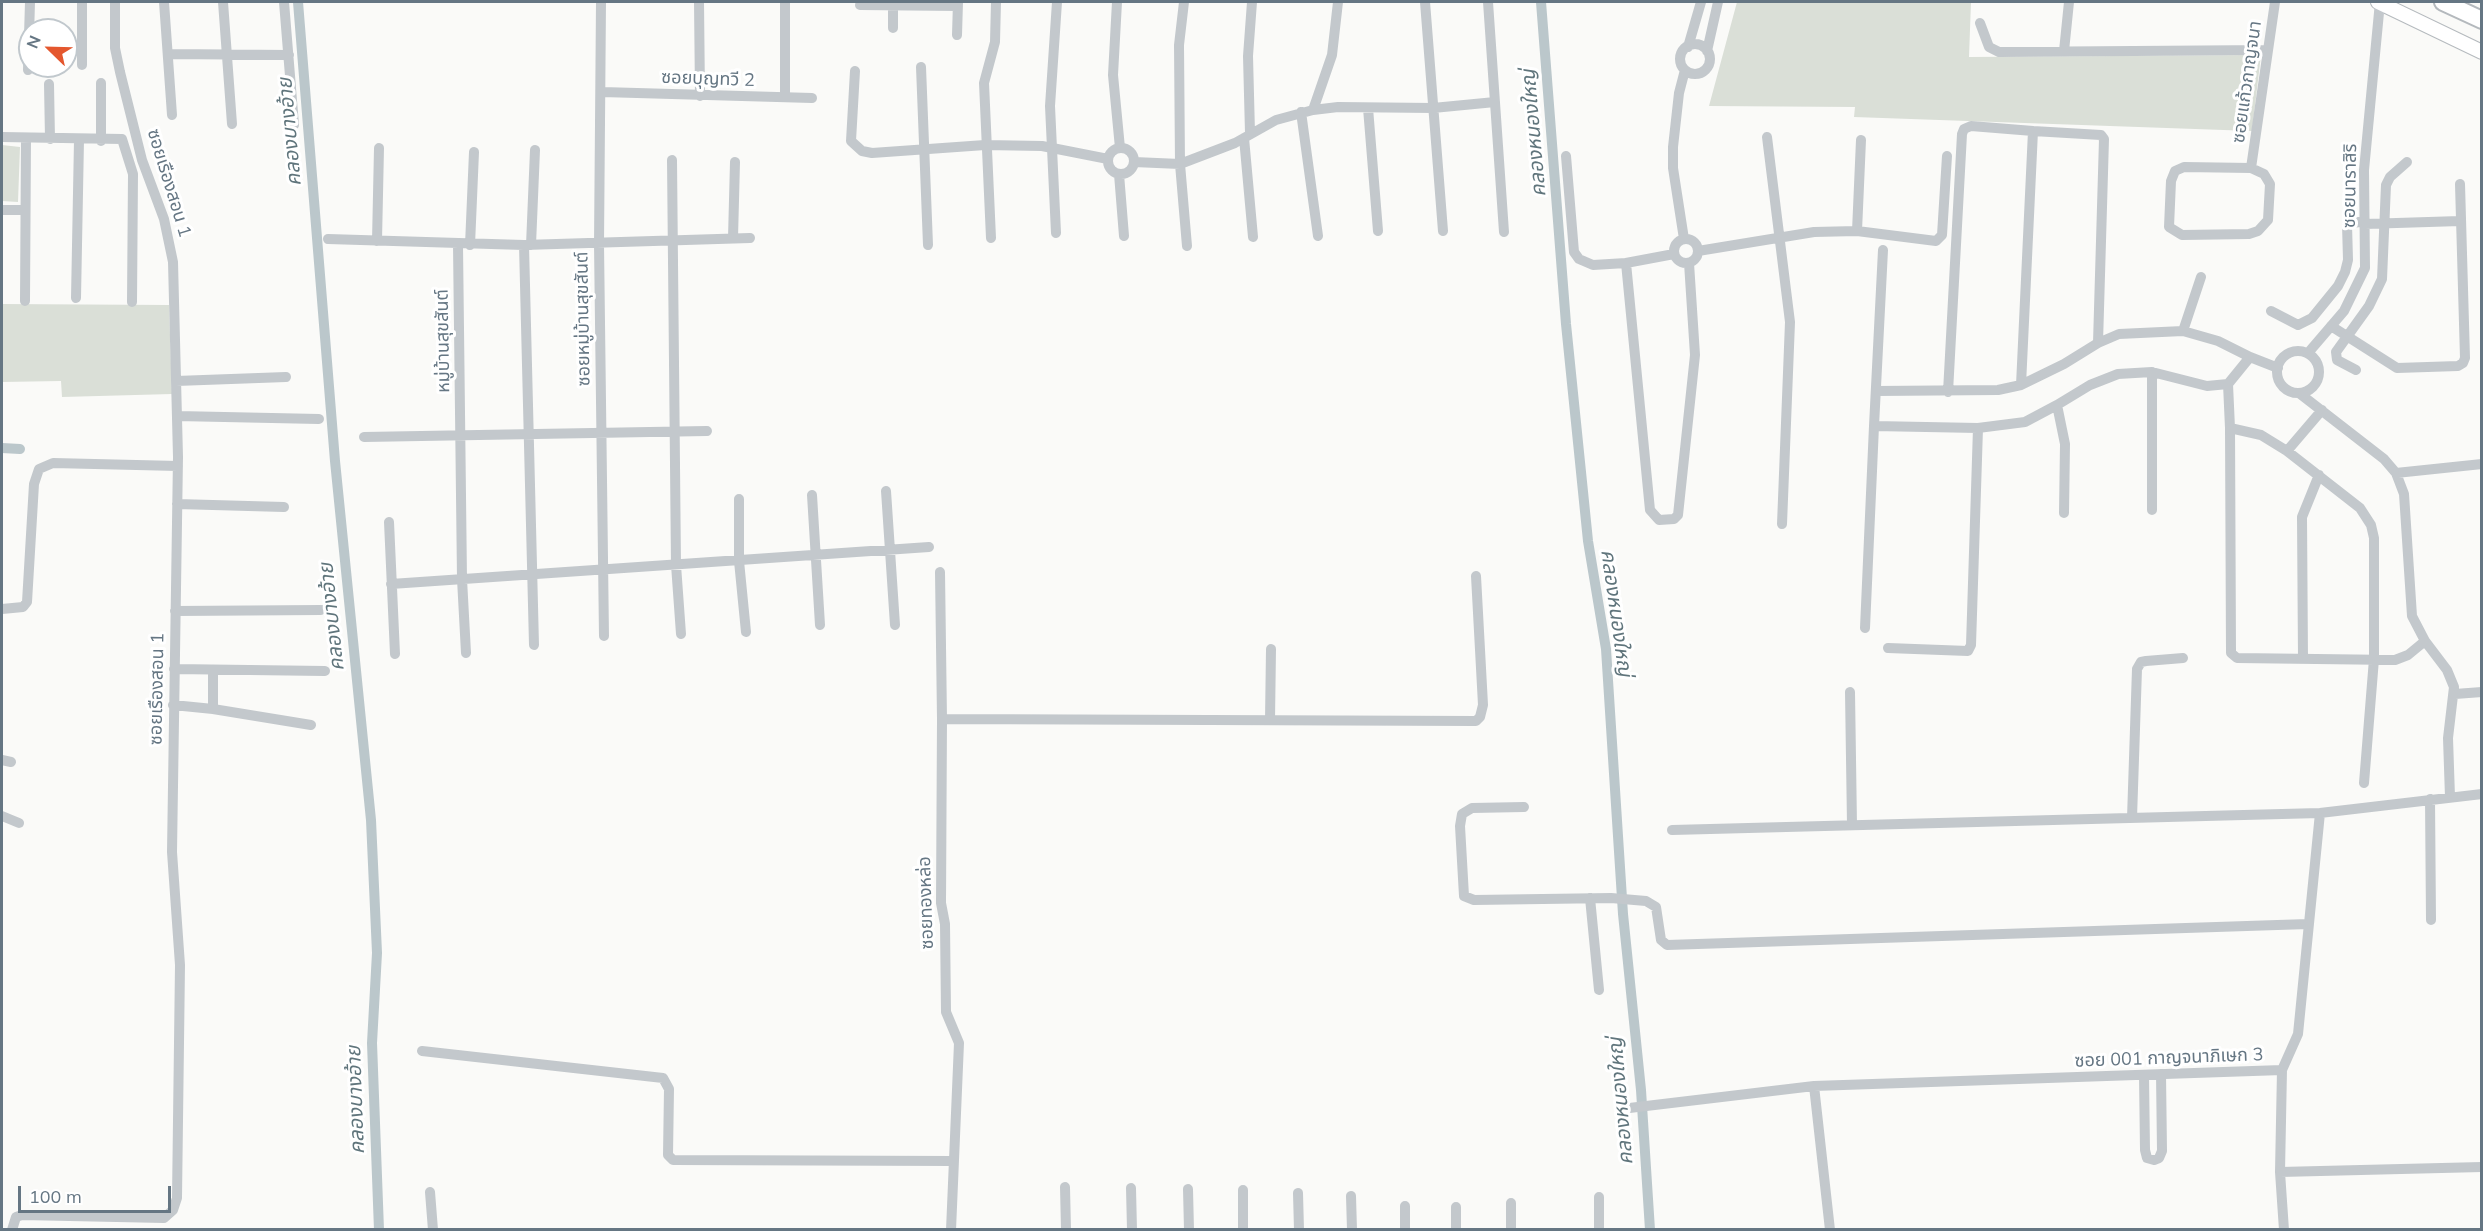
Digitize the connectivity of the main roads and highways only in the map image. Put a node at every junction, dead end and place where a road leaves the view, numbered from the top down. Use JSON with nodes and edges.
{"nodes":[{"id":1,"x":2379,"y":2,"type":"edge"},
{"id":2,"x":2446,"y":3,"type":"edge"},
{"id":3,"x":2481,"y":20,"type":"edge"},
{"id":4,"x":2481,"y":52,"type":"edge"}],
"edges":[{"from":1,"to":4,"type":"main road"},
{"from":2,"to":3,"type":"highway"}]}
